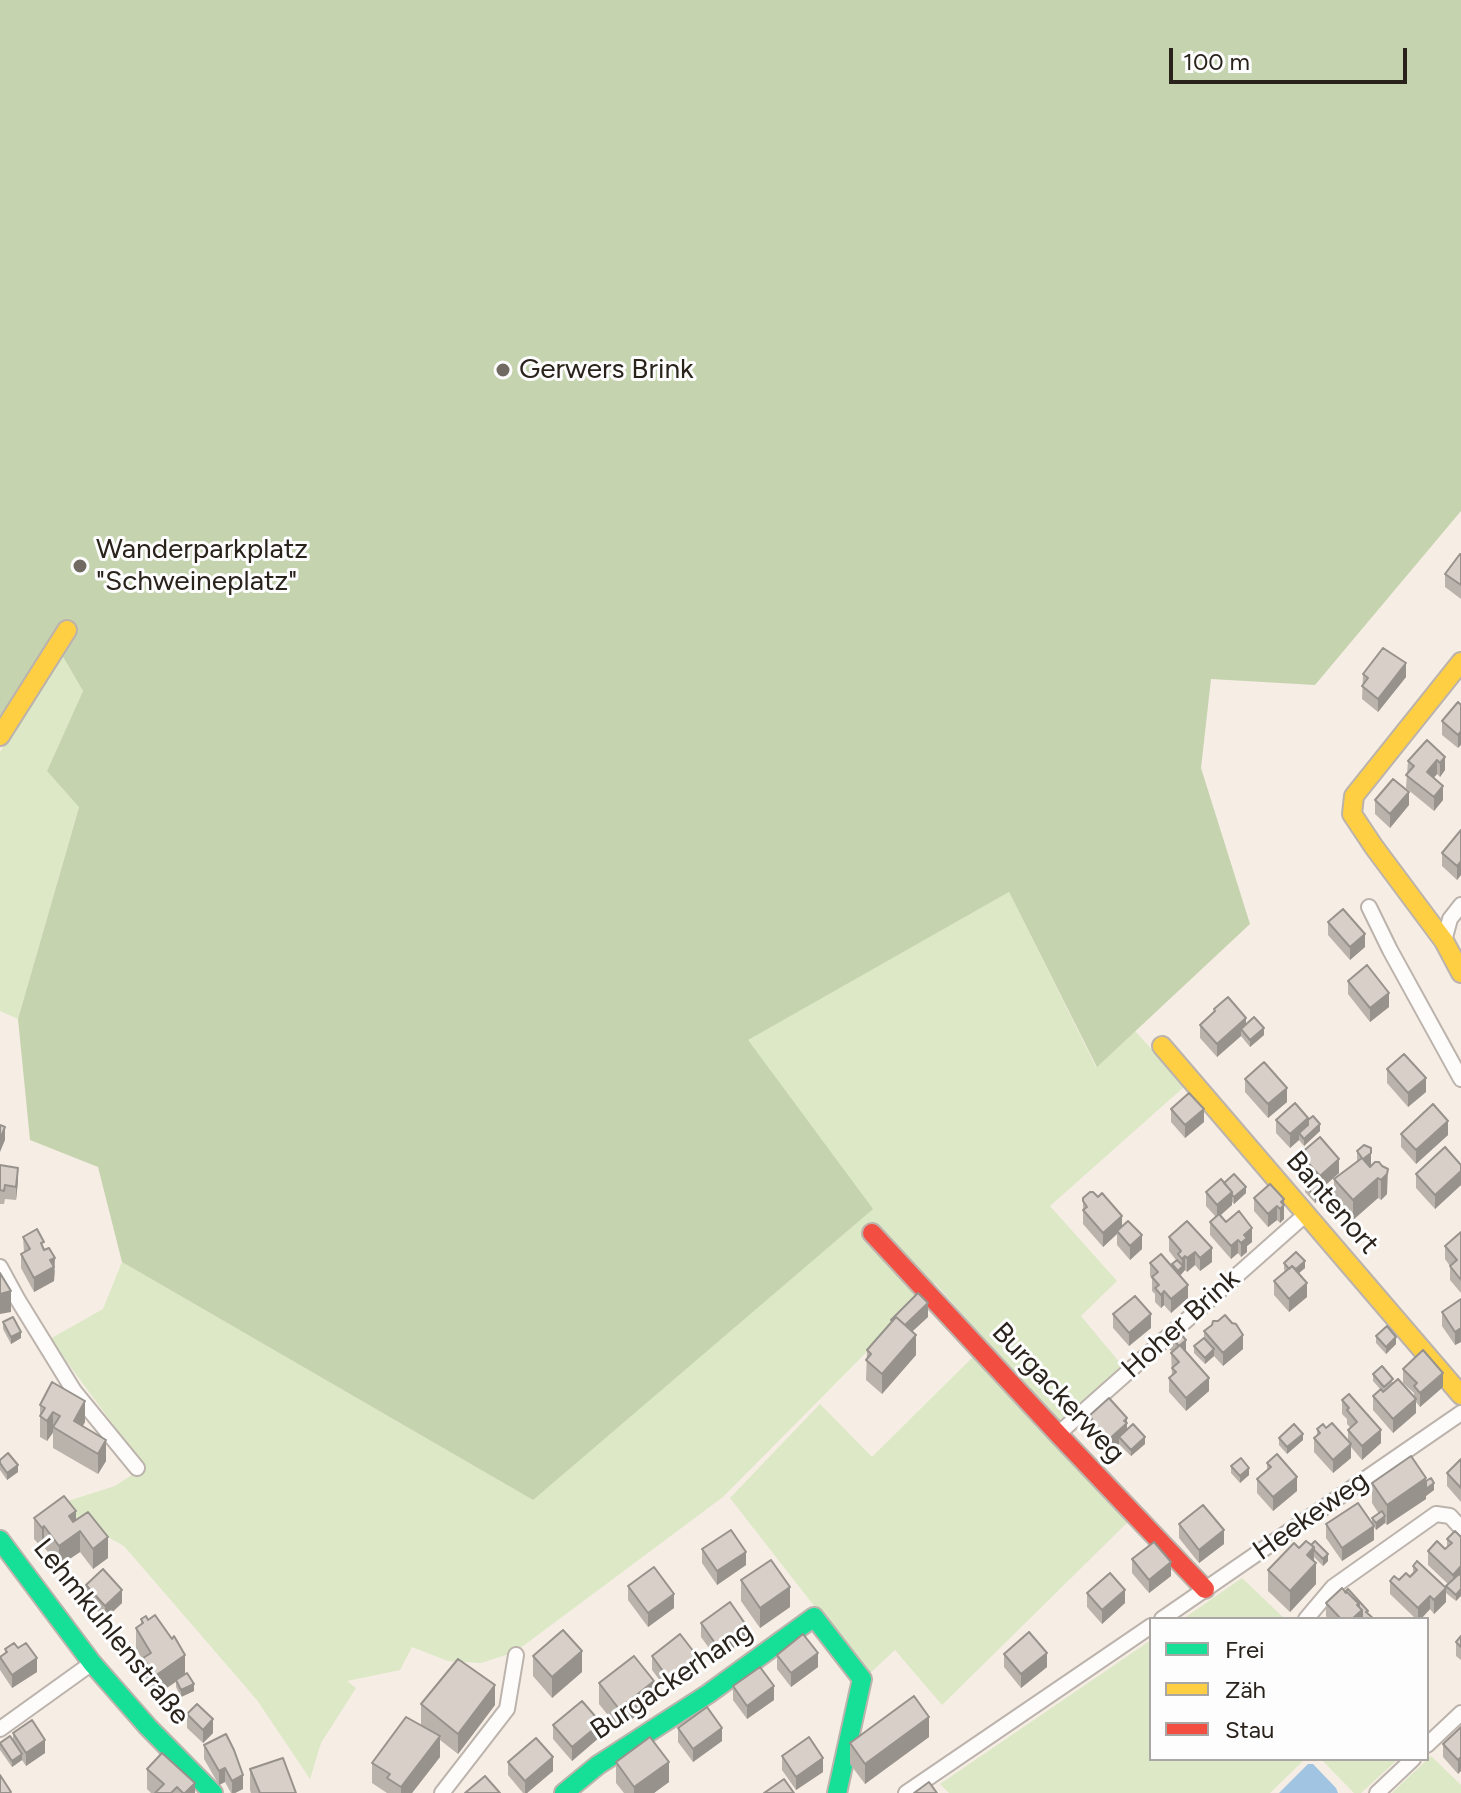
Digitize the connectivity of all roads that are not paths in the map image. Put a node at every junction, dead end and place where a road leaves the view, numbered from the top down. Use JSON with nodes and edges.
{"nodes":[{"id":1,"x":67,"y":630,"type":"dead end"},
{"id":2,"x":1461,"y":662,"type":"edge"},
{"id":3,"x":0,"y":736,"type":"edge"},
{"id":4,"x":1461,"y":905,"type":"edge"},
{"id":5,"x":1369,"y":907,"type":"dead end"},
{"id":6,"x":1444,"y":941,"type":"junction"},
{"id":7,"x":1461,"y":973,"type":"edge"},
{"id":8,"x":1162,"y":1046,"type":"dead end"},
{"id":9,"x":1461,"y":1079,"type":"edge"},
{"id":10,"x":1305,"y":1215,"type":"junction"},
{"id":11,"x":872,"y":1233,"type":"dead end"},
{"id":12,"x":0,"y":1267,"type":"edge"},
{"id":13,"x":1461,"y":1395,"type":"edge"},
{"id":14,"x":1461,"y":1413,"type":"edge"},
{"id":15,"x":1058,"y":1434,"type":"junction"},
{"id":16,"x":137,"y":1468,"type":"dead end"},
{"id":17,"x":1461,"y":1528,"type":"edge"},
{"id":18,"x":0,"y":1540,"type":"edge"},
{"id":19,"x":1205,"y":1589,"type":"junction"},
{"id":20,"x":1165,"y":1617,"type":"edge"},
{"id":21,"x":1308,"y":1617,"type":"edge"},
{"id":22,"x":1149,"y":1627,"type":"edge"},
{"id":23,"x":516,"y":1655,"type":"dead end"},
{"id":24,"x":92,"y":1663,"type":"junction"},
{"id":25,"x":1461,"y":1713,"type":"edge"},
{"id":26,"x":0,"y":1729,"type":"edge"},
{"id":27,"x":1429,"y":1742,"type":"edge"},
{"id":28,"x":1411,"y":1761,"type":"edge"},
{"id":29,"x":213,"y":1793,"type":"edge"},
{"id":30,"x":442,"y":1793,"type":"edge"},
{"id":31,"x":564,"y":1793,"type":"edge"},
{"id":32,"x":837,"y":1793,"type":"edge"},
{"id":33,"x":906,"y":1793,"type":"edge"},
{"id":34,"x":1377,"y":1793,"type":"edge"}],
"edges":[{"from":1,"to":3,"type":"street"},
{"from":2,"to":6,"type":"street"},
{"from":4,"to":6,"type":"street"},
{"from":5,"to":9,"type":"street"},
{"from":6,"to":7,"type":"street"},
{"from":8,"to":10,"type":"street","name":"Bantenort"},
{"from":10,"to":13,"type":"street","name":"Bantenort"},
{"from":10,"to":15,"type":"street","name":"Hoher Brink"},
{"from":11,"to":15,"type":"street","name":"Burgackerweg"},
{"from":12,"to":16,"type":"street"},
{"from":14,"to":19,"type":"street","name":"Heekeweg"},
{"from":15,"to":19,"type":"street","name":"Burgackerweg"},
{"from":17,"to":21,"type":"street"},
{"from":18,"to":24,"type":"street","name":"Lehmkuhlenstraße"},
{"from":19,"to":20,"type":"street","name":"Heekeweg"},
{"from":22,"to":33,"type":"street"},
{"from":23,"to":30,"type":"street"},
{"from":24,"to":26,"type":"street"},
{"from":24,"to":29,"type":"street","name":"Lehmkuhlenstraße"},
{"from":25,"to":27,"type":"street"},
{"from":28,"to":34,"type":"street"},
{"from":31,"to":32,"type":"street","name":"Burgackerhang"}]}
